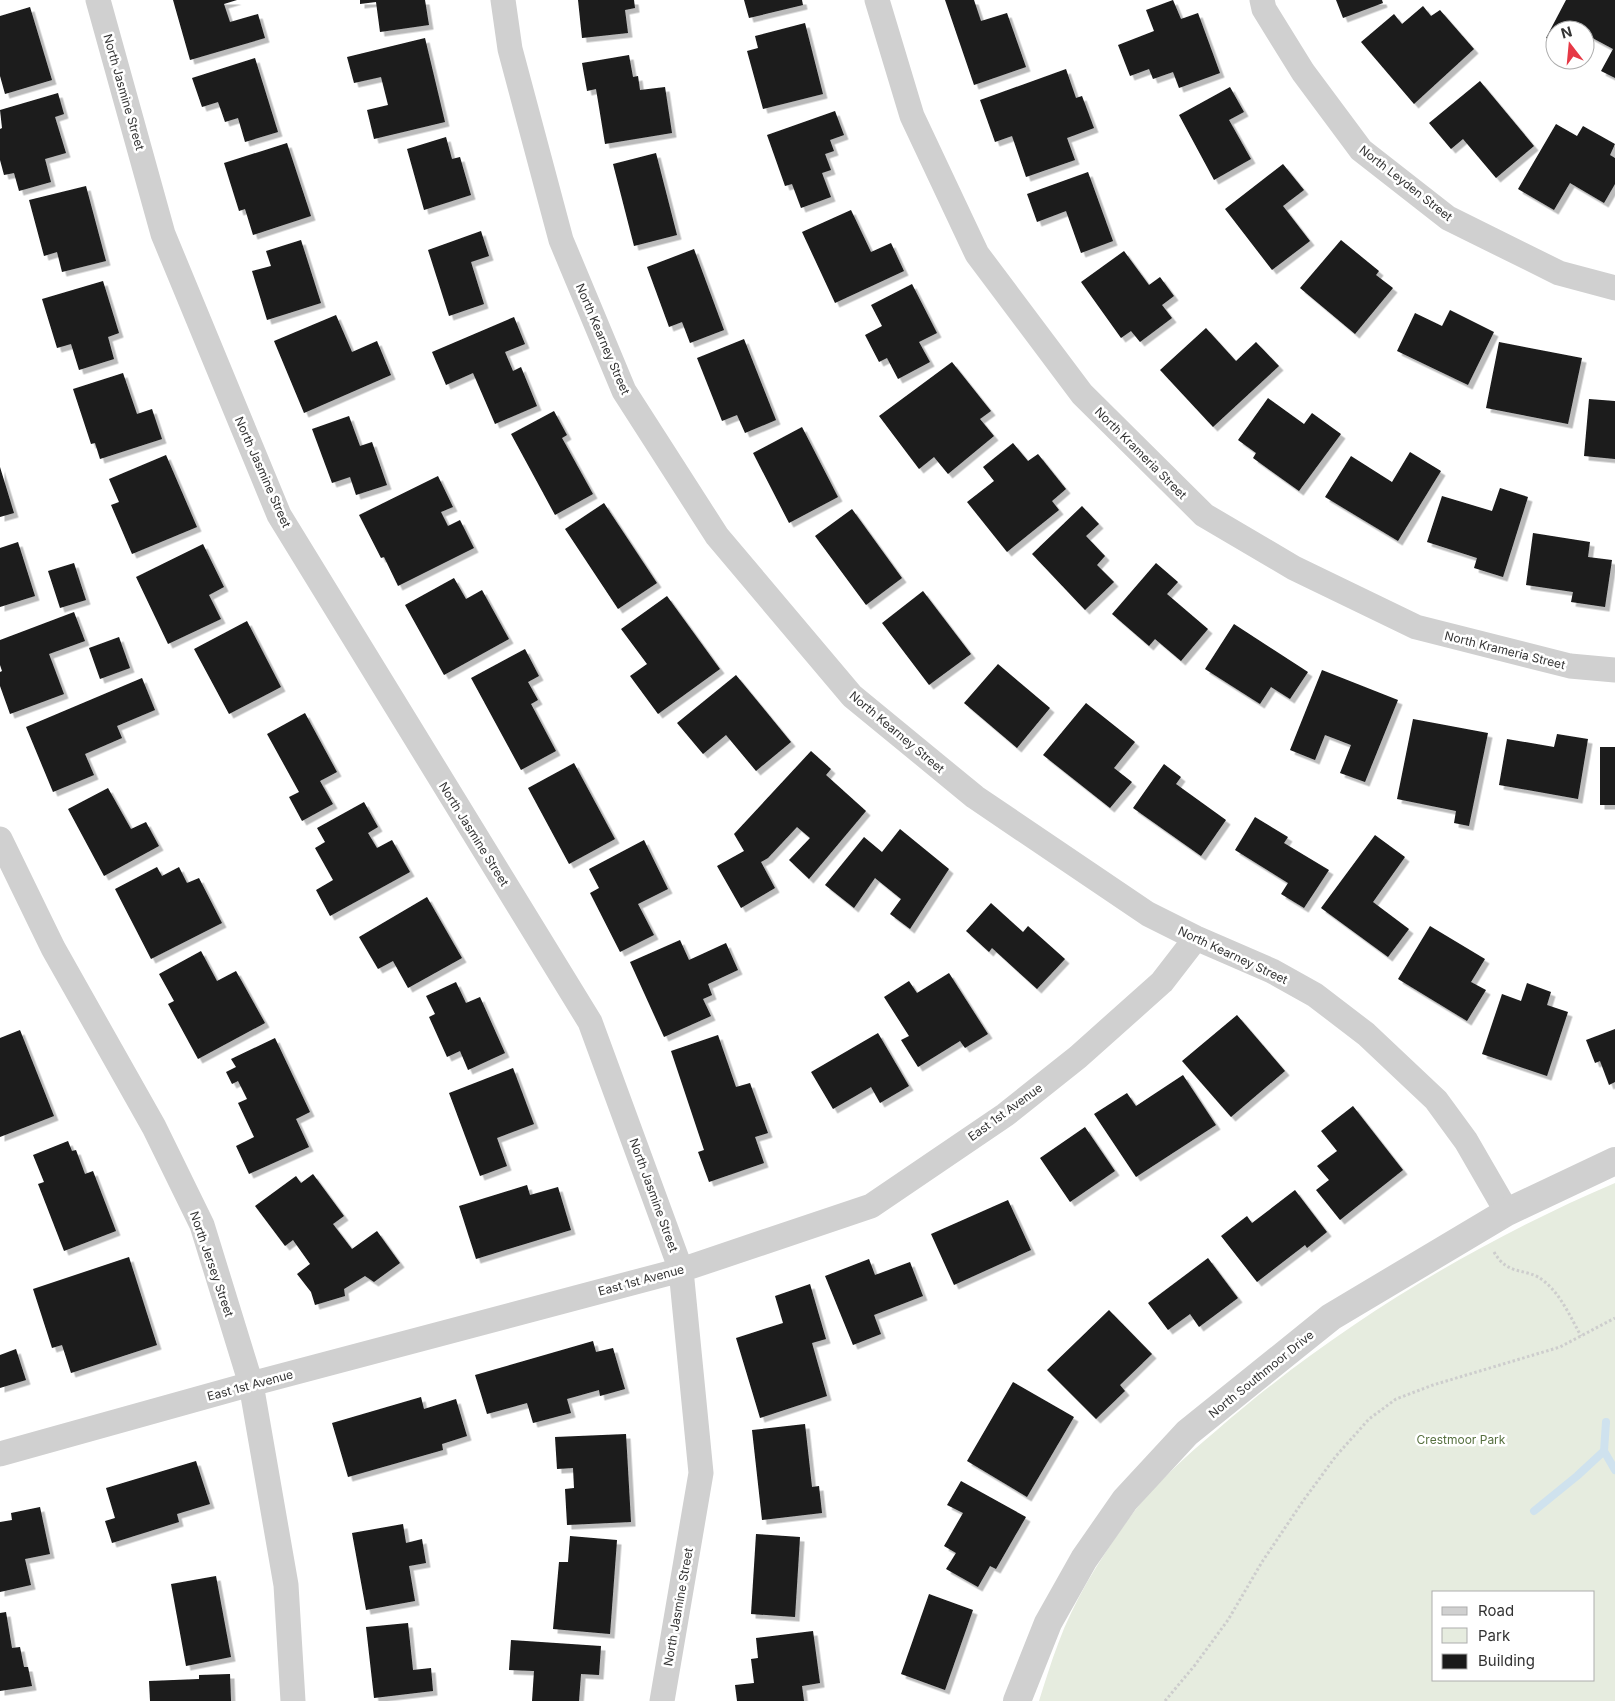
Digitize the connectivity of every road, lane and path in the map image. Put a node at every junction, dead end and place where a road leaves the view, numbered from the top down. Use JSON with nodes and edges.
{"nodes":[{"id":1,"x":98,"y":0,"type":"edge"},
{"id":2,"x":503,"y":0,"type":"edge"},
{"id":3,"x":877,"y":0,"type":"edge"},
{"id":4,"x":1262,"y":0,"type":"edge"},
{"id":5,"x":1615,"y":288,"type":"edge"},
{"id":6,"x":1615,"y":670,"type":"edge"},
{"id":7,"x":0,"y":839,"type":"edge"},
{"id":8,"x":1196,"y":938,"type":"junction"},
{"id":9,"x":1615,"y":1161,"type":"edge"},
{"id":10,"x":1507,"y":1212,"type":"junction"},
{"id":11,"x":1480,"y":1227,"type":"junction"},
{"id":12,"x":681,"y":1270,"type":"junction"},
{"id":13,"x":1615,"y":1318,"type":"edge"},
{"id":14,"x":1581,"y":1336,"type":"junction"},
{"id":15,"x":252,"y":1384,"type":"junction"},
{"id":16,"x":0,"y":1454,"type":"edge"},
{"id":17,"x":293,"y":1701,"type":"edge"},
{"id":18,"x":662,"y":1701,"type":"edge"},
{"id":19,"x":1017,"y":1701,"type":"edge"},
{"id":20,"x":1165,"y":1701,"type":"edge"}],
"edges":[{"from":1,"to":12,"type":"street","name":"North Jasmine Street"},
{"from":2,"to":8,"type":"street","name":"North Kearney Street"},
{"from":3,"to":6,"type":"street","name":"North Krameria Street"},
{"from":4,"to":5,"type":"street","name":"North Leyden Street"},
{"from":7,"to":15,"type":"street","name":"North Jersey Street"},
{"from":8,"to":10,"type":"street","name":"North Kearney Street"},
{"from":8,"to":12,"type":"street","name":"East 1st Avenue"},
{"from":9,"to":10,"type":"street","name":"North Southmoor Drive"},
{"from":10,"to":11,"type":"street","name":"North Southmoor Drive"},
{"from":11,"to":14,"type":"path"},
{"from":11,"to":19,"type":"street","name":"North Southmoor Drive"},
{"from":12,"to":15,"type":"street","name":"East 1st Avenue"},
{"from":12,"to":18,"type":"street","name":"North Jasmine Street"},
{"from":13,"to":14,"type":"path"},
{"from":14,"to":20,"type":"path"},
{"from":15,"to":16,"type":"street","name":"East 1st Avenue"},
{"from":15,"to":17,"type":"street","name":"North Jersey Street"}]}
